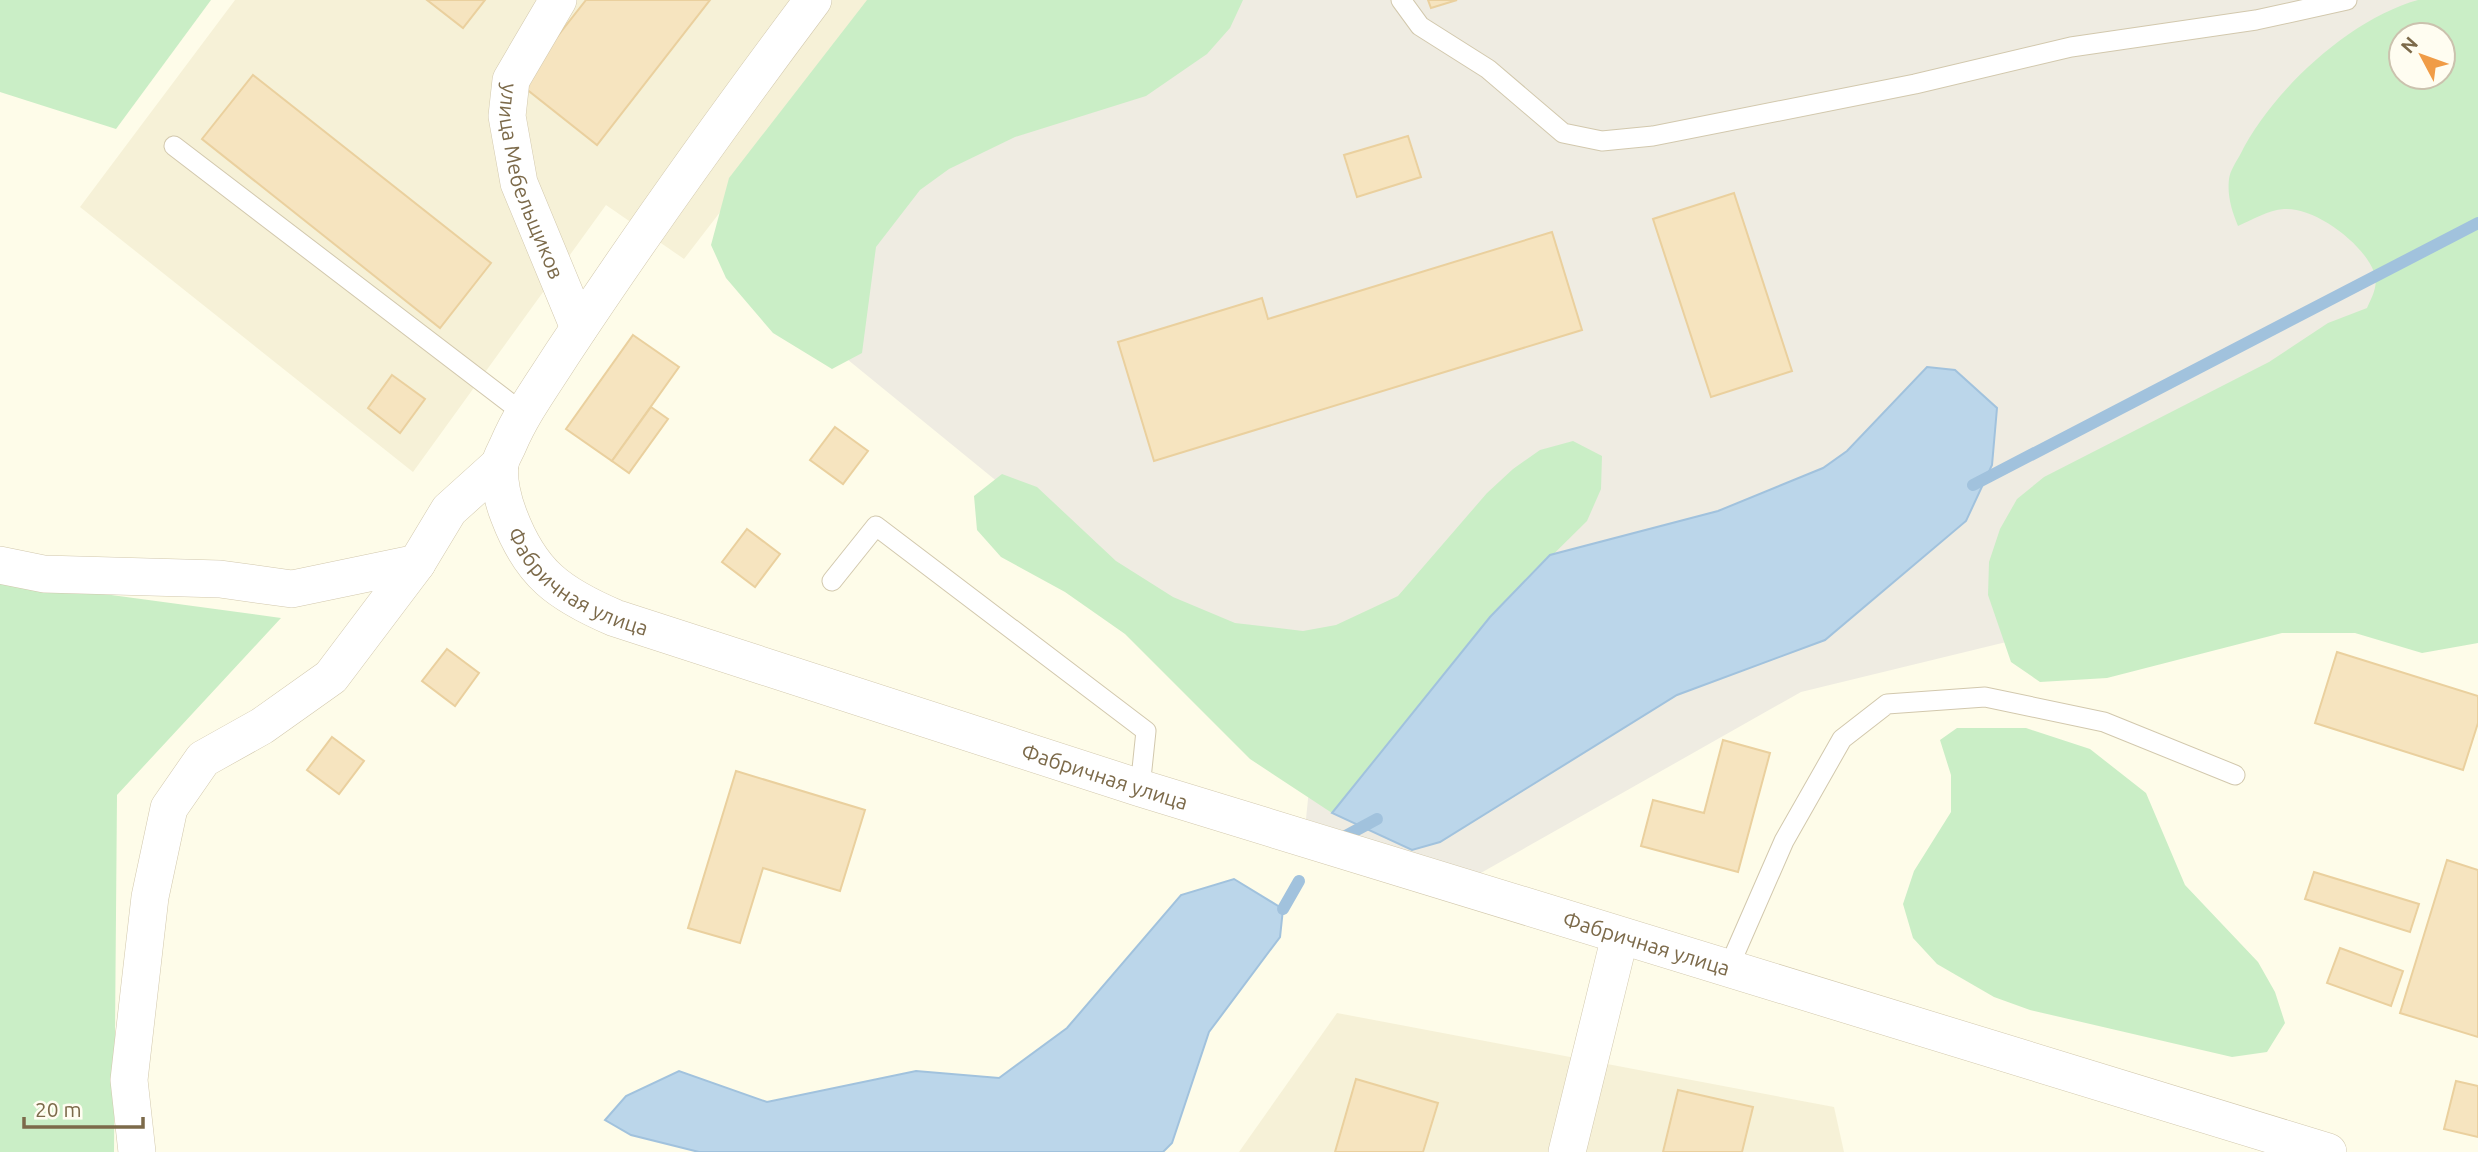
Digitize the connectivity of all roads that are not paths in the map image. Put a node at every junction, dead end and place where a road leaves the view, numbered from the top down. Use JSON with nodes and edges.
{"nodes":[{"id":1,"x":558,"y":0,"type":"edge"},
{"id":2,"x":813,"y":0,"type":"edge"},
{"id":3,"x":1401,"y":0,"type":"edge"},
{"id":4,"x":2347,"y":0,"type":"edge"},
{"id":5,"x":174,"y":146,"type":"dead end"},
{"id":6,"x":579,"y":328,"type":"junction"},
{"id":7,"x":523,"y":413,"type":"junction"},
{"id":8,"x":500,"y":464,"type":"junction"},
{"id":9,"x":416,"y":563,"type":"junction"},
{"id":10,"x":0,"y":565,"type":"edge"},
{"id":11,"x":832,"y":582,"type":"dead end"},
{"id":12,"x":2235,"y":775,"type":"dead end"},
{"id":13,"x":1140,"y":788,"type":"junction"},
{"id":14,"x":1620,"y":936,"type":"junction"},
{"id":15,"x":1728,"y":969,"type":"junction"},
{"id":16,"x":137,"y":1152,"type":"edge"},
{"id":17,"x":1567,"y":1152,"type":"edge"},
{"id":18,"x":2328,"y":1152,"type":"edge"}],
"edges":[{"from":1,"to":6,"type":"street","name":"улица Мебельщиков"},
{"from":2,"to":6,"type":"street","name":"Фабричная улица"},
{"from":3,"to":4,"type":"lane"},
{"from":5,"to":7,"type":"lane"},
{"from":6,"to":7,"type":"street","name":"Фабричная улица"},
{"from":7,"to":8,"type":"street","name":"Фабричная улица"},
{"from":8,"to":9,"type":"street"},
{"from":8,"to":13,"type":"street","name":"Фабричная улица"},
{"from":9,"to":10,"type":"street"},
{"from":9,"to":16,"type":"street"},
{"from":11,"to":13,"type":"lane"},
{"from":12,"to":15,"type":"lane"},
{"from":13,"to":14,"type":"street","name":"Фабричная улица"},
{"from":14,"to":15,"type":"street","name":"Фабричная улица"},
{"from":14,"to":17,"type":"street"},
{"from":15,"to":18,"type":"street","name":"Фабричная улица"}]}
